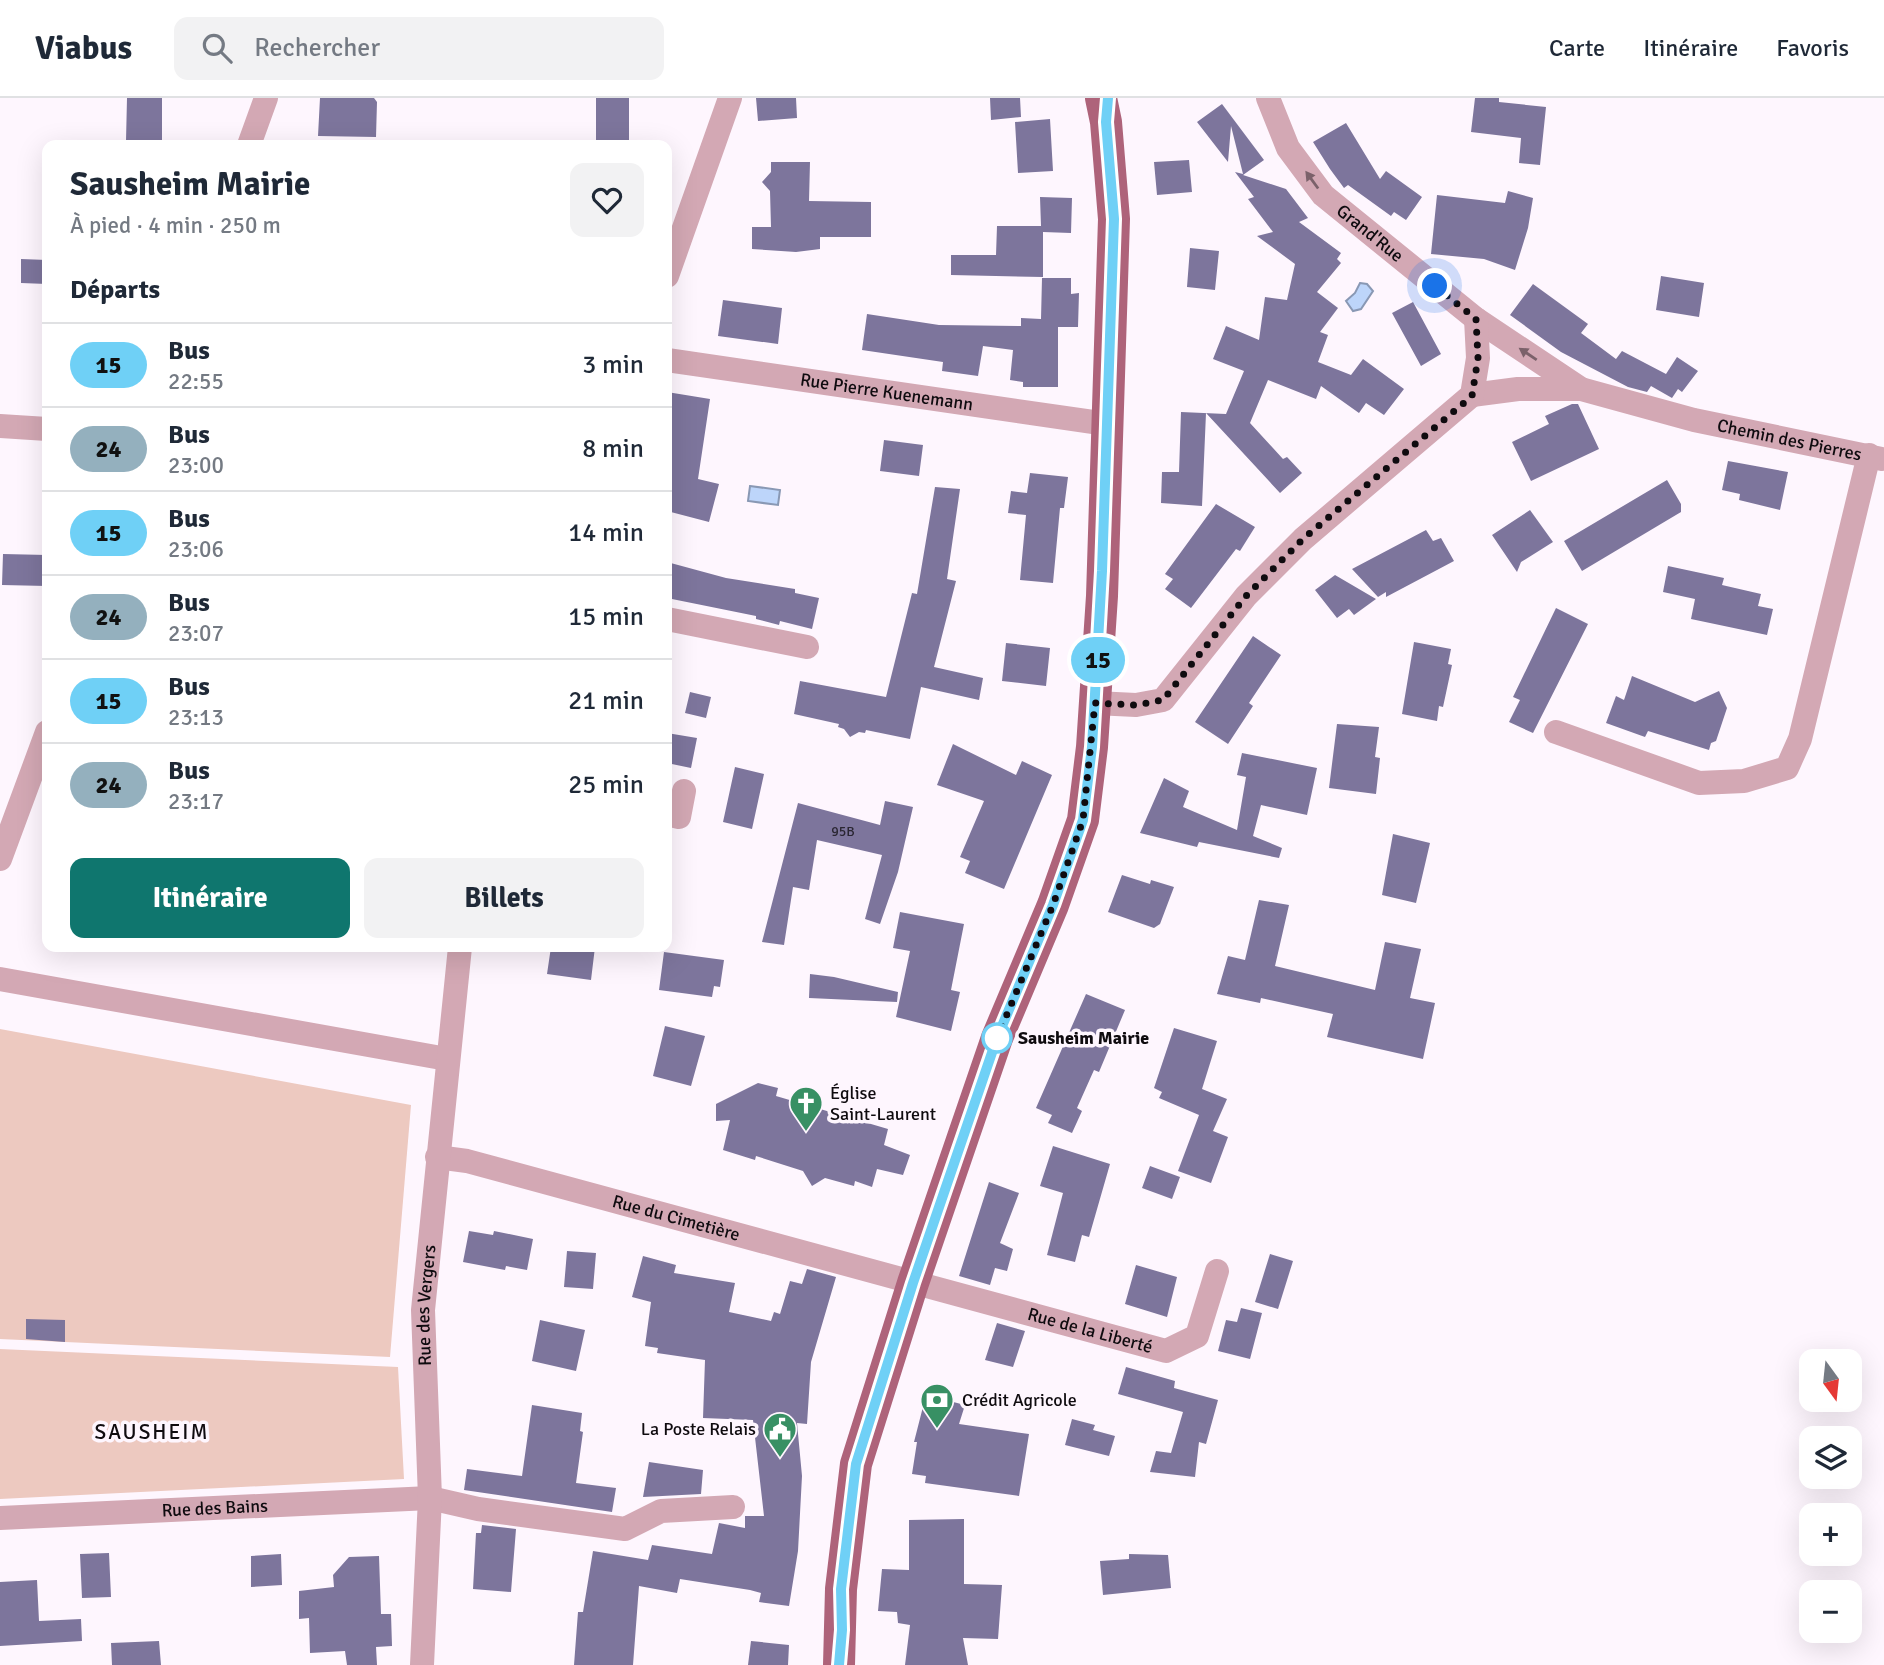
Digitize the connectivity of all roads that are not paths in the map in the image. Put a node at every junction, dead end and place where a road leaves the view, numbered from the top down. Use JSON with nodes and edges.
{"nodes":[{"id":1,"x":266,"y":98,"type":"edge"},
{"id":2,"x":730,"y":98,"type":"edge"},
{"id":3,"x":1268,"y":98,"type":"edge"},
{"id":4,"x":1105,"y":106,"type":"edge"},
{"id":5,"x":251,"y":140,"type":"edge"},
{"id":6,"x":672,"y":262,"type":"edge"},
{"id":7,"x":1476,"y":319,"type":"junction"},
{"id":8,"x":672,"y":361,"type":"edge"},
{"id":9,"x":1581,"y":389,"type":"junction"},
{"id":10,"x":1472,"y":396,"type":"junction"},
{"id":11,"x":1107,"y":424,"type":"junction"},
{"id":12,"x":0,"y":426,"type":"edge"},
{"id":13,"x":42,"y":429,"type":"edge"},
{"id":14,"x":1876,"y":457,"type":"edge"},
{"id":15,"x":672,"y":620,"type":"edge"},
{"id":16,"x":807,"y":647,"type":"dead end"},
{"id":17,"x":1095,"y":703,"type":"junction"},
{"id":18,"x":1556,"y":732,"type":"dead end"},
{"id":19,"x":42,"y":745,"type":"edge"},
{"id":20,"x":684,"y":790,"type":"dead end"},
{"id":21,"x":672,"y":815,"type":"edge"},
{"id":22,"x":0,"y":857,"type":"edge"},
{"id":23,"x":459,"y":952,"type":"edge"},
{"id":24,"x":0,"y":979,"type":"edge"},
{"id":25,"x":447,"y":1059,"type":"junction"},
{"id":26,"x":437,"y":1157,"type":"junction"},
{"id":27,"x":1217,"y":1271,"type":"dead end"},
{"id":28,"x":913,"y":1283,"type":"junction"},
{"id":29,"x":430,"y":1498,"type":"junction"},
{"id":30,"x":733,"y":1507,"type":"dead end"},
{"id":31,"x":0,"y":1518,"type":"edge"},
{"id":32,"x":842,"y":1630,"type":"junction"},
{"id":33,"x":422,"y":1665,"type":"edge"},
{"id":34,"x":839,"y":1665,"type":"edge"},
{"id":35,"x":859,"y":1665,"type":"edge"}],
"edges":[{"from":1,"to":5,"type":"street"},
{"from":2,"to":6,"type":"street"},
{"from":7,"to":3,"type":"street","name":"Grand'Rue","one_way":true},
{"from":4,"to":11,"type":"main road"},
{"from":9,"to":7,"type":"street","name":"Grand'Rue","one_way":true},
{"from":7,"to":10,"type":"street"},
{"from":8,"to":11,"type":"street","name":"Rue Pierre Kuenemann"},
{"from":9,"to":10,"type":"street"},
{"from":9,"to":14,"type":"street","name":"Chemin des Pierres"},
{"from":10,"to":17,"type":"street"},
{"from":11,"to":17,"type":"main road"},
{"from":12,"to":13,"type":"street"},
{"from":14,"to":18,"type":"street"},
{"from":15,"to":16,"type":"street"},
{"from":17,"to":28,"type":"main road"},
{"from":19,"to":22,"type":"street"},
{"from":20,"to":21,"type":"street"},
{"from":23,"to":25,"type":"street","name":"Rue des Vergers"},
{"from":24,"to":25,"type":"street"},
{"from":25,"to":26,"type":"street","name":"Rue des Vergers"},
{"from":26,"to":28,"type":"street","name":"Rue du Cimetière"},
{"from":26,"to":29,"type":"street","name":"Rue des Vergers"},
{"from":27,"to":28,"type":"street","name":"Rue de la Liberté"},
{"from":28,"to":32,"type":"main road"},
{"from":29,"to":30,"type":"street","name":"Rue des Bains"},
{"from":29,"to":31,"type":"street","name":"Rue des Bains"},
{"from":29,"to":33,"type":"street","name":"Rue des Vergers"},
{"from":32,"to":34,"type":"main road"},
{"from":32,"to":35,"type":"main road"}]}
